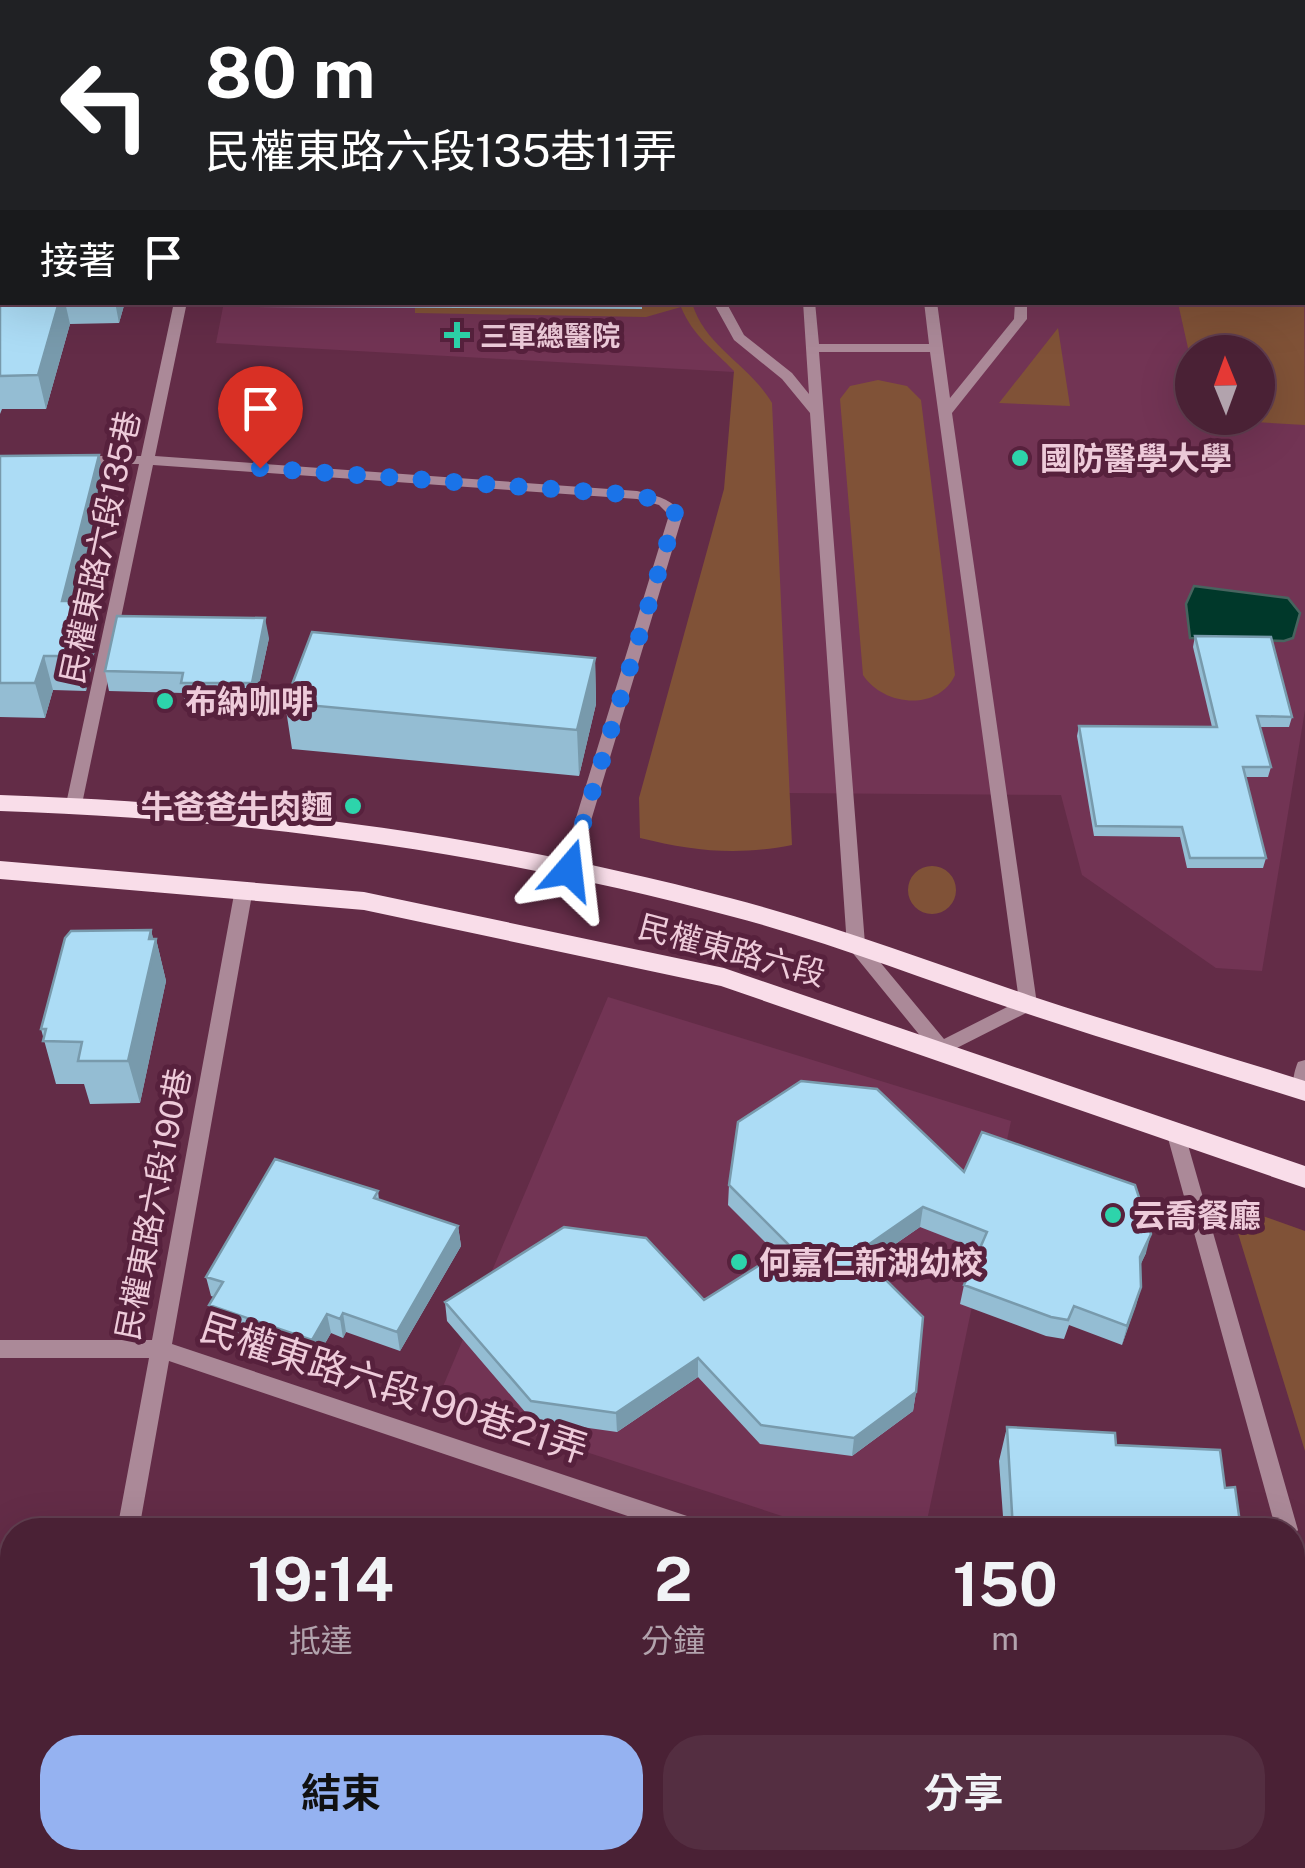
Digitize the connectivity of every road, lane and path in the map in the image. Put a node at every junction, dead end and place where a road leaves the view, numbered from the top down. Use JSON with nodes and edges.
{"nodes":[{"id":1,"x":180,"y":305,"type":"edge"},
{"id":2,"x":721,"y":305,"type":"edge"},
{"id":3,"x":1021,"y":305,"type":"edge"},
{"id":4,"x":810,"y":307,"type":"edge"},
{"id":5,"x":931,"y":308,"type":"edge"},
{"id":6,"x":812,"y":348,"type":"junction"},
{"id":7,"x":936,"y":348,"type":"junction"},
{"id":8,"x":818,"y":412,"type":"junction"},
{"id":9,"x":945,"y":413,"type":"junction"},
{"id":10,"x":55,"y":460,"type":"edge"},
{"id":11,"x":146,"y":460,"type":"junction"},
{"id":12,"x":0,"y":803,"type":"edge"},
{"id":13,"x":74,"y":804,"type":"junction"},
{"id":14,"x":0,"y":870,"type":"edge"},
{"id":15,"x":569,"y":870,"type":"junction"},
{"id":16,"x":244,"y":889,"type":"junction"},
{"id":17,"x":856,"y":946,"type":"junction"},
{"id":18,"x":1028,"y":1004,"type":"junction"},
{"id":19,"x":941,"y":1049,"type":"junction"},
{"id":20,"x":1304,"y":1083,"type":"edge"},
{"id":21,"x":1176,"y":1131,"type":"junction"},
{"id":22,"x":1305,"y":1177,"type":"edge"},
{"id":23,"x":0,"y":1349,"type":"edge"},
{"id":24,"x":159,"y":1349,"type":"junction"},
{"id":25,"x":130,"y":1518,"type":"edge"},
{"id":26,"x":663,"y":1518,"type":"edge"},
{"id":27,"x":1284,"y":1518,"type":"edge"}],
"edges":[{"from":1,"to":11,"type":"street","name":"民權東路六段135巷"},
{"from":2,"to":8,"type":"street"},
{"from":3,"to":9,"type":"street"},
{"from":4,"to":6,"type":"street"},
{"from":5,"to":7,"type":"street"},
{"from":6,"to":7,"type":"street"},
{"from":6,"to":8,"type":"street"},
{"from":7,"to":9,"type":"street"},
{"from":8,"to":17,"type":"street"},
{"from":9,"to":18,"type":"street"},
{"from":10,"to":11,"type":"street"},
{"from":11,"to":13,"type":"street","name":"民權東路六段135巷"},
{"from":11,"to":15,"type":"street"},
{"from":12,"to":13,"type":"main road","name":"民權東路六段"},
{"from":13,"to":15,"type":"main road","name":"民權東路六段"},
{"from":14,"to":16,"type":"main road","name":"民權東路六段"},
{"from":15,"to":17,"type":"main road","name":"民權東路六段"},
{"from":16,"to":19,"type":"main road","name":"民權東路六段"},
{"from":16,"to":24,"type":"street","name":"民權東路六段190巷"},
{"from":17,"to":18,"type":"main road","name":"民權東路六段"},
{"from":17,"to":19,"type":"street"},
{"from":18,"to":19,"type":"street"},
{"from":18,"to":20,"type":"main road","name":"民權東路六段"},
{"from":19,"to":21,"type":"main road","name":"民權東路六段"},
{"from":21,"to":22,"type":"main road","name":"民權東路六段"},
{"from":21,"to":27,"type":"street"},
{"from":23,"to":24,"type":"street","name":"民權東路六段190巷21弄"},
{"from":24,"to":25,"type":"street","name":"民權東路六段190巷"},
{"from":24,"to":26,"type":"street","name":"民權東路六段190巷21弄"}]}
